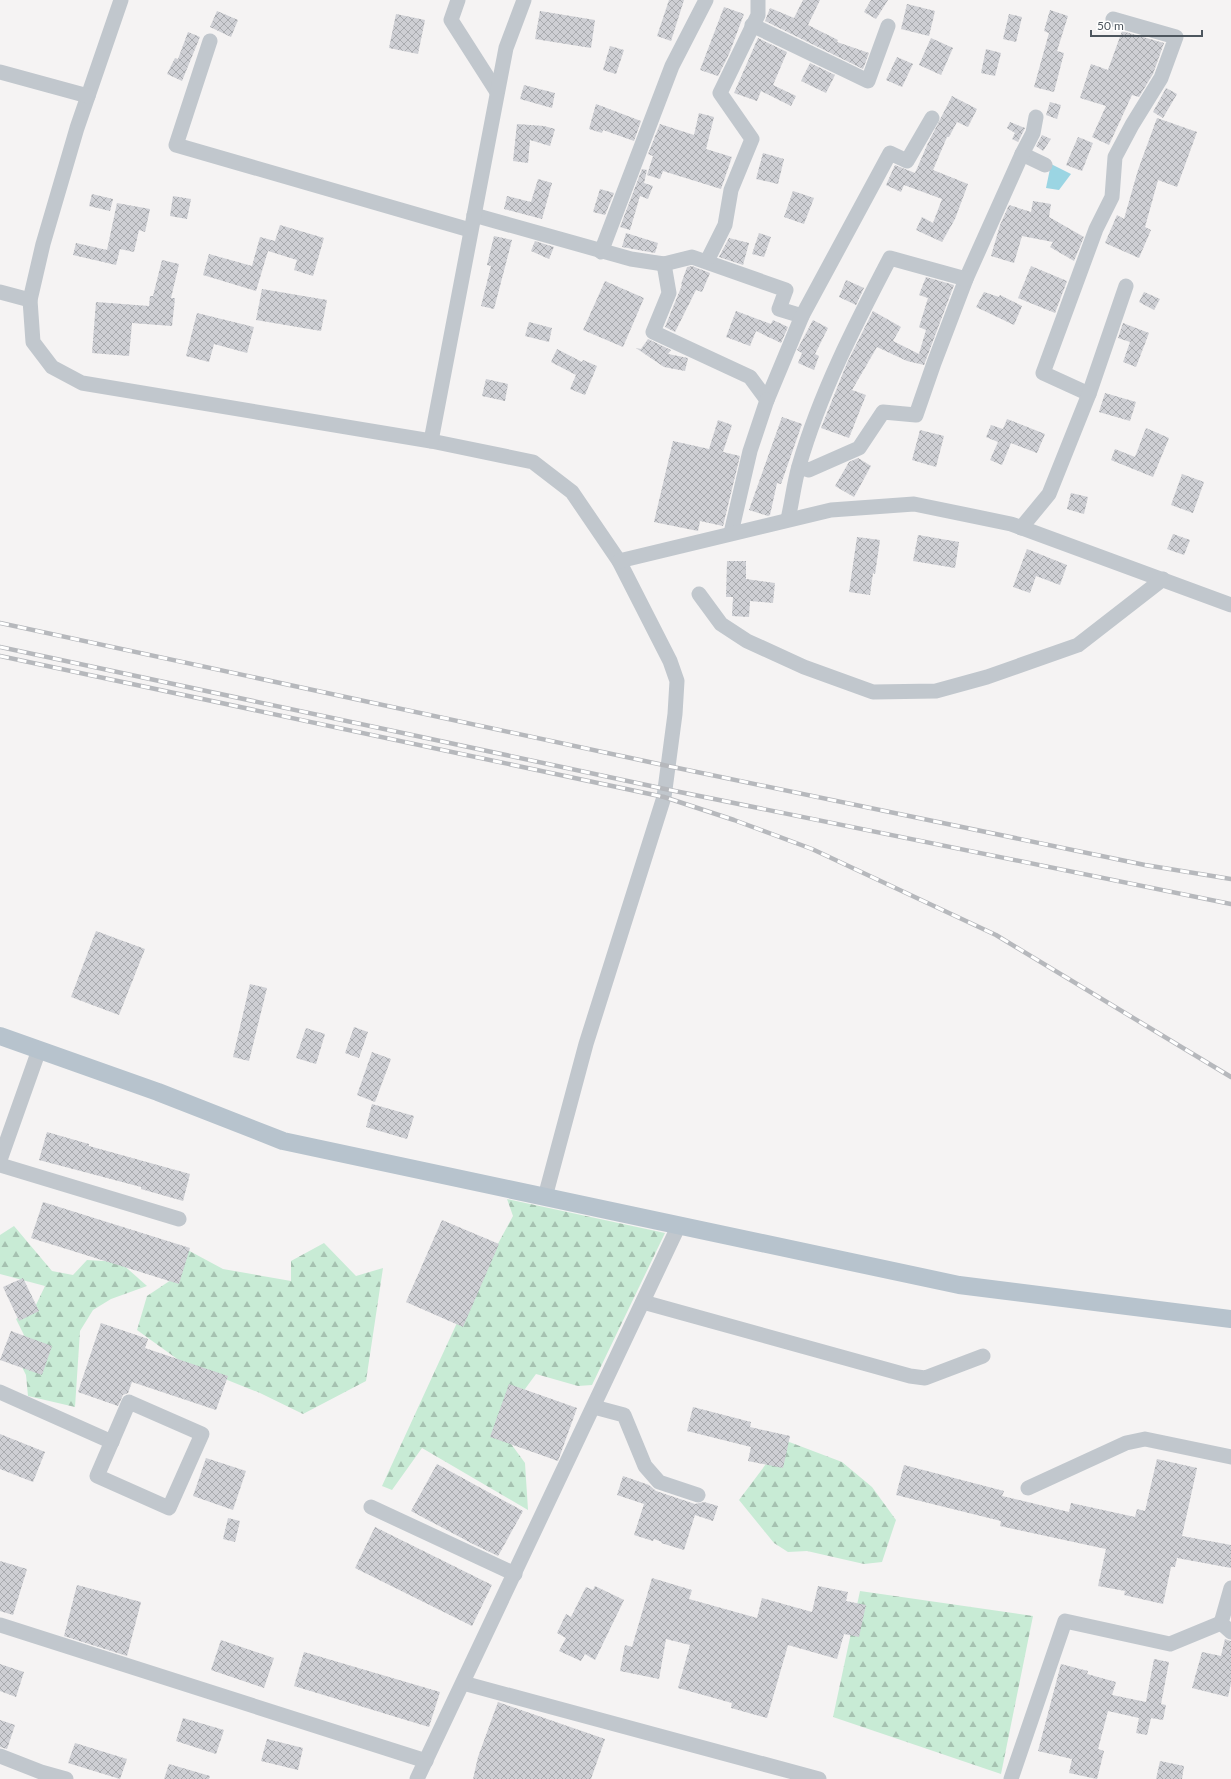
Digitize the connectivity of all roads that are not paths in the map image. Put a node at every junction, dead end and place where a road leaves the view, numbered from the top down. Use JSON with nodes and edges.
{"nodes":[{"id":1,"x":121,"y":0,"type":"edge"},
{"id":2,"x":458,"y":0,"type":"edge"},
{"id":3,"x":524,"y":0,"type":"edge"},
{"id":4,"x":706,"y":0,"type":"edge"},
{"id":5,"x":758,"y":0,"type":"edge"},
{"id":6,"x":1113,"y":19,"type":"dead end"},
{"id":7,"x":752,"y":25,"type":"junction"},
{"id":8,"x":888,"y":26,"type":"dead end"},
{"id":9,"x":210,"y":41,"type":"dead end"},
{"id":10,"x":0,"y":72,"type":"edge"},
{"id":11,"x":497,"y":92,"type":"junction"},
{"id":12,"x":88,"y":96,"type":"junction"},
{"id":13,"x":1036,"y":117,"type":"dead end"},
{"id":14,"x":932,"y":118,"type":"dead end"},
{"id":15,"x":1022,"y":154,"type":"junction"},
{"id":16,"x":1045,"y":165,"type":"dead end"},
{"id":17,"x":474,"y":215,"type":"junction"},
{"id":18,"x":470,"y":230,"type":"junction"},
{"id":19,"x":602,"y":252,"type":"junction"},
{"id":20,"x":709,"y":257,"type":"dead end"},
{"id":21,"x":664,"y":264,"type":"junction"},
{"id":22,"x":966,"y":279,"type":"junction"},
{"id":23,"x":1126,"y":286,"type":"dead end"},
{"id":24,"x":0,"y":292,"type":"edge"},
{"id":25,"x":30,"y":300,"type":"junction"},
{"id":26,"x":802,"y":316,"type":"junction"},
{"id":27,"x":1089,"y":394,"type":"junction"},
{"id":28,"x":767,"y":400,"type":"junction"},
{"id":29,"x":431,"y":441,"type":"junction"},
{"id":30,"x":798,"y":467,"type":"junction"},
{"id":31,"x":788,"y":520,"type":"junction"},
{"id":32,"x":1021,"y":528,"type":"junction"},
{"id":33,"x":730,"y":533,"type":"junction"},
{"id":34,"x":619,"y":561,"type":"junction"},
{"id":35,"x":1163,"y":579,"type":"junction"},
{"id":36,"x":699,"y":594,"type":"dead end"},
{"id":37,"x":1231,"y":605,"type":"edge"},
{"id":38,"x":0,"y":1036,"type":"edge"},
{"id":39,"x":39,"y":1050,"type":"junction"},
{"id":40,"x":0,"y":1160,"type":"edge"},
{"id":41,"x":0,"y":1165,"type":"edge"},
{"id":42,"x":545,"y":1197,"type":"junction"},
{"id":43,"x":179,"y":1219,"type":"dead end"},
{"id":44,"x":679,"y":1225,"type":"junction"},
{"id":45,"x":643,"y":1302,"type":"junction"},
{"id":46,"x":1231,"y":1319,"type":"edge"},
{"id":47,"x":983,"y":1356,"type":"dead end"},
{"id":48,"x":0,"y":1392,"type":"edge"},
{"id":49,"x":594,"y":1407,"type":"junction"},
{"id":50,"x":112,"y":1442,"type":"junction"},
{"id":51,"x":1231,"y":1457,"type":"edge"},
{"id":52,"x":1028,"y":1488,"type":"dead end"},
{"id":53,"x":698,"y":1495,"type":"dead end"},
{"id":54,"x":371,"y":1507,"type":"dead end"},
{"id":55,"x":515,"y":1574,"type":"junction"},
{"id":56,"x":1231,"y":1588,"type":"edge"},
{"id":57,"x":0,"y":1625,"type":"edge"},
{"id":58,"x":1226,"y":1628,"type":"edge"},
{"id":59,"x":463,"y":1683,"type":"junction"},
{"id":60,"x":0,"y":1756,"type":"edge"},
{"id":61,"x":426,"y":1762,"type":"junction"},
{"id":62,"x":66,"y":1779,"type":"edge"},
{"id":63,"x":417,"y":1779,"type":"edge"},
{"id":64,"x":819,"y":1779,"type":"edge"},
{"id":65,"x":1011,"y":1779,"type":"edge"}],
"edges":[{"from":1,"to":12,"type":"street"},
{"from":2,"to":11,"type":"street"},
{"from":3,"to":11,"type":"street"},
{"from":4,"to":19,"type":"street"},
{"from":5,"to":7,"type":"street"},
{"from":6,"to":27,"type":"street"},
{"from":7,"to":8,"type":"street"},
{"from":7,"to":20,"type":"street"},
{"from":9,"to":18,"type":"street"},
{"from":10,"to":12,"type":"street"},
{"from":11,"to":17,"type":"street"},
{"from":12,"to":25,"type":"street"},
{"from":13,"to":15,"type":"street"},
{"from":14,"to":26,"type":"street"},
{"from":15,"to":16,"type":"street"},
{"from":15,"to":22,"type":"street"},
{"from":17,"to":18,"type":"street"},
{"from":17,"to":19,"type":"street"},
{"from":18,"to":29,"type":"street"},
{"from":19,"to":21,"type":"street"},
{"from":21,"to":26,"type":"street"},
{"from":21,"to":28,"type":"street"},
{"from":22,"to":30,"type":"street"},
{"from":22,"to":30,"type":"street"},
{"from":23,"to":27,"type":"street"},
{"from":24,"to":25,"type":"street"},
{"from":25,"to":29,"type":"street"},
{"from":26,"to":28,"type":"street"},
{"from":27,"to":32,"type":"street"},
{"from":28,"to":33,"type":"street"},
{"from":29,"to":34,"type":"street"},
{"from":30,"to":31,"type":"street"},
{"from":31,"to":32,"type":"street"},
{"from":31,"to":33,"type":"street"},
{"from":32,"to":35,"type":"street"},
{"from":33,"to":34,"type":"street"},
{"from":34,"to":42,"type":"street"},
{"from":35,"to":36,"type":"street"},
{"from":35,"to":37,"type":"street"},
{"from":38,"to":39,"type":"main road"},
{"from":39,"to":40,"type":"street"},
{"from":39,"to":42,"type":"main road"},
{"from":41,"to":43,"type":"street"},
{"from":42,"to":44,"type":"main road"},
{"from":44,"to":45,"type":"street"},
{"from":44,"to":46,"type":"main road"},
{"from":45,"to":47,"type":"street"},
{"from":45,"to":49,"type":"street"},
{"from":48,"to":50,"type":"street"},
{"from":49,"to":53,"type":"street"},
{"from":49,"to":55,"type":"street"},
{"from":50,"to":50,"type":"street"},
{"from":51,"to":52,"type":"street"},
{"from":54,"to":55,"type":"street"},
{"from":55,"to":59,"type":"street"},
{"from":56,"to":58,"type":"street"},
{"from":57,"to":61,"type":"street"},
{"from":58,"to":65,"type":"street"},
{"from":59,"to":61,"type":"street"},
{"from":59,"to":64,"type":"street"},
{"from":60,"to":62,"type":"street"},
{"from":61,"to":63,"type":"street"}]}
